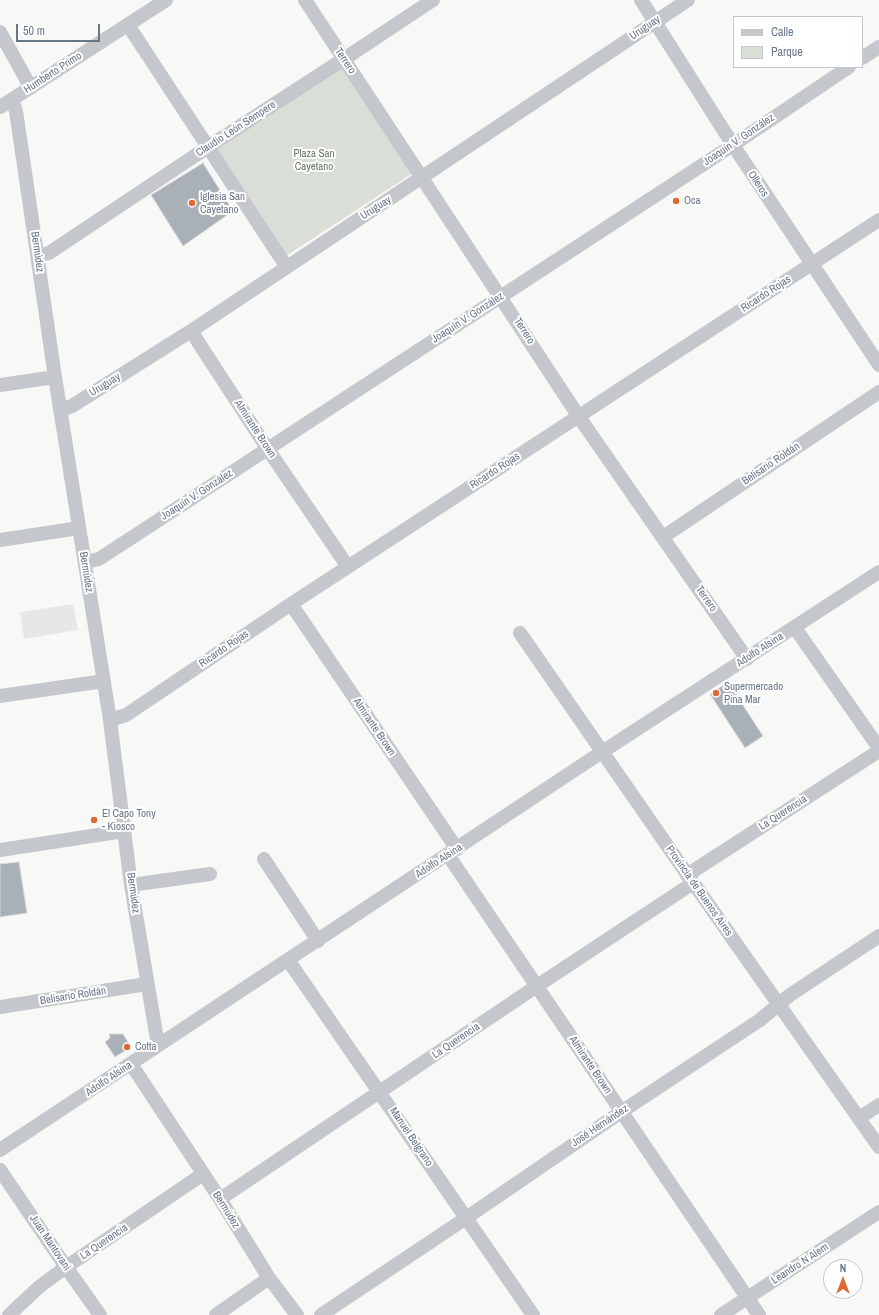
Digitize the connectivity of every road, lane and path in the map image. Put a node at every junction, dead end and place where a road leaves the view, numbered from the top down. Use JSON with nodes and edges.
{"nodes":[{"id":1,"x":166,"y":0,"type":"edge"},
{"id":2,"x":305,"y":0,"type":"edge"},
{"id":3,"x":433,"y":0,"type":"edge"},
{"id":4,"x":641,"y":0,"type":"edge"},
{"id":5,"x":688,"y":0,"type":"edge"},
{"id":6,"x":655,"y":22,"type":"junction"},
{"id":7,"x":128,"y":25,"type":"junction"},
{"id":8,"x":0,"y":32,"type":"edge"},
{"id":9,"x":879,"y":47,"type":"edge"},
{"id":10,"x":863,"y":57,"type":"edge"},
{"id":11,"x":344,"y":59,"type":"junction"},
{"id":12,"x":848,"y":68,"type":"edge"},
{"id":13,"x":31,"y":88,"type":"junction"},
{"id":14,"x":12,"y":100,"type":"junction"},
{"id":15,"x":0,"y":107,"type":"edge"},
{"id":16,"x":733,"y":145,"type":"junction"},
{"id":17,"x":208,"y":146,"type":"junction"},
{"id":18,"x":423,"y":177,"type":"junction"},
{"id":19,"x":879,"y":220,"type":"edge"},
{"id":20,"x":38,"y":256,"type":"junction"},
{"id":21,"x":811,"y":264,"type":"junction"},
{"id":22,"x":286,"y":266,"type":"junction"},
{"id":23,"x":501,"y":297,"type":"junction"},
{"id":24,"x":191,"y":331,"type":"junction"},
{"id":25,"x":879,"y":365,"type":"edge"},
{"id":26,"x":55,"y":377,"type":"junction"},
{"id":27,"x":0,"y":385,"type":"edge"},
{"id":28,"x":879,"y":392,"type":"edge"},
{"id":29,"x":60,"y":410,"type":"junction"},
{"id":30,"x":579,"y":417,"type":"junction"},
{"id":31,"x":268,"y":448,"type":"junction"},
{"id":32,"x":79,"y":528,"type":"junction"},
{"id":33,"x":663,"y":537,"type":"junction"},
{"id":34,"x":0,"y":540,"type":"edge"},
{"id":35,"x":85,"y":562,"type":"junction"},
{"id":36,"x":348,"y":567,"type":"junction"},
{"id":37,"x":879,"y":572,"type":"edge"},
{"id":38,"x":291,"y":604,"type":"junction"},
{"id":39,"x":795,"y":628,"type":"junction"},
{"id":40,"x":520,"y":633,"type":"dead end"},
{"id":41,"x":747,"y":659,"type":"junction"},
{"id":42,"x":104,"y":681,"type":"junction"},
{"id":43,"x":0,"y":696,"type":"edge"},
{"id":44,"x":110,"y":720,"type":"junction"},
{"id":45,"x":879,"y":750,"type":"edge"},
{"id":46,"x":602,"y":752,"type":"junction"},
{"id":47,"x":124,"y":832,"type":"junction"},
{"id":48,"x":0,"y":850,"type":"edge"},
{"id":49,"x":453,"y":852,"type":"junction"},
{"id":50,"x":264,"y":859,"type":"dead end"},
{"id":51,"x":210,"y":874,"type":"dead end"},
{"id":52,"x":690,"y":879,"type":"junction"},
{"id":53,"x":131,"y":885,"type":"junction"},
{"id":54,"x":879,"y":936,"type":"edge"},
{"id":55,"x":318,"y":941,"type":"junction"},
{"id":56,"x":288,"y":960,"type":"junction"},
{"id":57,"x":147,"y":984,"type":"junction"},
{"id":58,"x":537,"y":986,"type":"junction"},
{"id":59,"x":778,"y":1004,"type":"junction"},
{"id":60,"x":0,"y":1007,"type":"edge"},
{"id":61,"x":158,"y":1045,"type":"junction"},
{"id":62,"x":132,"y":1064,"type":"junction"},
{"id":63,"x":380,"y":1092,"type":"junction"},
{"id":64,"x":879,"y":1105,"type":"edge"},
{"id":65,"x":621,"y":1112,"type":"junction"},
{"id":66,"x":859,"y":1118,"type":"junction"},
{"id":67,"x":879,"y":1147,"type":"edge"},
{"id":68,"x":0,"y":1150,"type":"edge"},
{"id":69,"x":0,"y":1170,"type":"edge"},
{"id":70,"x":203,"y":1174,"type":"junction"},
{"id":71,"x":220,"y":1199,"type":"junction"},
{"id":72,"x":879,"y":1212,"type":"edge"},
{"id":73,"x":466,"y":1218,"type":"junction"},
{"id":74,"x":66,"y":1267,"type":"junction"},
{"id":75,"x":269,"y":1278,"type":"junction"},
{"id":76,"x":748,"y":1298,"type":"junction"},
{"id":77,"x":9,"y":1315,"type":"edge"},
{"id":78,"x":100,"y":1315,"type":"edge"},
{"id":79,"x":216,"y":1315,"type":"edge"},
{"id":80,"x":297,"y":1315,"type":"edge"},
{"id":81,"x":321,"y":1315,"type":"edge"},
{"id":82,"x":532,"y":1315,"type":"edge"},
{"id":83,"x":721,"y":1315,"type":"edge"},
{"id":84,"x":759,"y":1315,"type":"edge"}],
"edges":[{"from":1,"to":7,"type":"street","name":"Humberto Primo"},
{"from":2,"to":11,"type":"street","name":"Terrero"},
{"from":3,"to":11,"type":"street","name":"Claudio León Sempere"},
{"from":4,"to":6,"type":"street","name":"Olleros"},
{"from":5,"to":6,"type":"street","name":"Uruguay"},
{"from":6,"to":16,"type":"street","name":"Olleros"},
{"from":6,"to":18,"type":"street","name":"Uruguay"},
{"from":7,"to":13,"type":"street","name":"Humberto Primo"},
{"from":7,"to":17,"type":"street"},
{"from":8,"to":13,"type":"street"},
{"from":9,"to":10,"type":"street"},
{"from":11,"to":17,"type":"street","name":"Claudio León Sempere"},
{"from":11,"to":18,"type":"street","name":"Terrero"},
{"from":12,"to":16,"type":"street","name":"Joaquín V. González"},
{"from":13,"to":14,"type":"street","name":"Humberto Primo"},
{"from":14,"to":15,"type":"street","name":"Humberto Primo"},
{"from":14,"to":20,"type":"street","name":"Bermúdez"},
{"from":16,"to":21,"type":"street","name":"Olleros"},
{"from":16,"to":23,"type":"street","name":"Joaquín V. González"},
{"from":17,"to":20,"type":"street","name":"Claudio León Sempere"},
{"from":17,"to":22,"type":"street"},
{"from":18,"to":22,"type":"street","name":"Uruguay"},
{"from":18,"to":23,"type":"street","name":"Terrero"},
{"from":19,"to":21,"type":"street","name":"Ricardo Rojas"},
{"from":20,"to":26,"type":"street","name":"Bermúdez"},
{"from":21,"to":25,"type":"street","name":"Olleros"},
{"from":21,"to":30,"type":"street","name":"Ricardo Rojas"},
{"from":22,"to":24,"type":"street","name":"Uruguay"},
{"from":23,"to":30,"type":"street","name":"Terrero"},
{"from":23,"to":31,"type":"street","name":"Joaquín V. González"},
{"from":24,"to":29,"type":"street","name":"Uruguay"},
{"from":24,"to":31,"type":"street","name":"Almirante Brown"},
{"from":26,"to":27,"type":"street"},
{"from":26,"to":29,"type":"street","name":"Bermúdez"},
{"from":28,"to":33,"type":"street","name":"Belisario Roldán"},
{"from":29,"to":32,"type":"street","name":"Bermúdez"},
{"from":30,"to":33,"type":"street","name":"Terrero"},
{"from":30,"to":36,"type":"street","name":"Ricardo Rojas"},
{"from":31,"to":35,"type":"street","name":"Joaquín V. González"},
{"from":31,"to":36,"type":"street","name":"Almirante Brown"},
{"from":32,"to":34,"type":"street"},
{"from":32,"to":35,"type":"street","name":"Bermúdez"},
{"from":33,"to":41,"type":"street","name":"Terrero"},
{"from":35,"to":42,"type":"street","name":"Bermúdez"},
{"from":36,"to":38,"type":"street","name":"Ricardo Rojas"},
{"from":37,"to":39,"type":"street","name":"Adolfo Alsina"},
{"from":38,"to":44,"type":"street","name":"Ricardo Rojas"},
{"from":38,"to":49,"type":"street","name":"Almirante Brown"},
{"from":39,"to":41,"type":"street","name":"Adolfo Alsina"},
{"from":39,"to":45,"type":"street"},
{"from":40,"to":46,"type":"street","name":"Provincia de Buenos Aires"},
{"from":41,"to":46,"type":"street","name":"Adolfo Alsina"},
{"from":42,"to":43,"type":"street"},
{"from":42,"to":44,"type":"street","name":"Bermúdez"},
{"from":44,"to":47,"type":"street","name":"Bermúdez"},
{"from":45,"to":52,"type":"street","name":"La Querencia"},
{"from":46,"to":49,"type":"street","name":"Adolfo Alsina"},
{"from":46,"to":52,"type":"street","name":"Provincia de Buenos Aires"},
{"from":47,"to":48,"type":"street"},
{"from":47,"to":53,"type":"street","name":"Bermúdez"},
{"from":49,"to":55,"type":"street","name":"Adolfo Alsina"},
{"from":49,"to":58,"type":"street","name":"Almirante Brown"},
{"from":50,"to":55,"type":"street"},
{"from":51,"to":53,"type":"street"},
{"from":52,"to":58,"type":"street","name":"La Querencia"},
{"from":52,"to":59,"type":"street","name":"Provincia de Buenos Aires"},
{"from":53,"to":57,"type":"street","name":"Bermúdez"},
{"from":54,"to":59,"type":"street","name":"José Hernández"},
{"from":55,"to":56,"type":"street","name":"Adolfo Alsina"},
{"from":56,"to":61,"type":"street","name":"Adolfo Alsina"},
{"from":56,"to":63,"type":"street","name":"Manuel Belgrano"},
{"from":57,"to":60,"type":"street","name":"Belisario Roldán"},
{"from":57,"to":61,"type":"street","name":"Bermúdez"},
{"from":58,"to":63,"type":"street","name":"La Querencia"},
{"from":58,"to":65,"type":"street","name":"Almirante Brown"},
{"from":59,"to":65,"type":"street","name":"José Hernández"},
{"from":59,"to":66,"type":"street","name":"Provincia de Buenos Aires"},
{"from":61,"to":62,"type":"street","name":"Adolfo Alsina"},
{"from":62,"to":68,"type":"street","name":"Adolfo Alsina"},
{"from":62,"to":70,"type":"street","name":"Bermúdez"},
{"from":63,"to":71,"type":"street","name":"La Querencia"},
{"from":63,"to":73,"type":"street","name":"Manuel Belgrano"},
{"from":64,"to":66,"type":"street"},
{"from":65,"to":73,"type":"street","name":"José Hernández"},
{"from":65,"to":76,"type":"street","name":"Almirante Brown"},
{"from":66,"to":67,"type":"street","name":"Provincia de Buenos Aires"},
{"from":69,"to":74,"type":"street","name":"Juan Mantovani"},
{"from":70,"to":71,"type":"street","name":"Bermúdez"},
{"from":70,"to":74,"type":"street","name":"La Querencia"},
{"from":71,"to":75,"type":"street","name":"Bermúdez"},
{"from":72,"to":76,"type":"street","name":"Leandro N Alem"},
{"from":73,"to":81,"type":"street","name":"José Hernández"},
{"from":73,"to":82,"type":"street","name":"Manuel Belgrano"},
{"from":74,"to":77,"type":"street","name":"La Querencia"},
{"from":74,"to":78,"type":"street","name":"Juan Mantovani"},
{"from":75,"to":79,"type":"street"},
{"from":75,"to":80,"type":"street","name":"Bermúdez"},
{"from":76,"to":83,"type":"street","name":"Leandro N Alem"},
{"from":76,"to":84,"type":"street","name":"Almirante Brown"}]}
